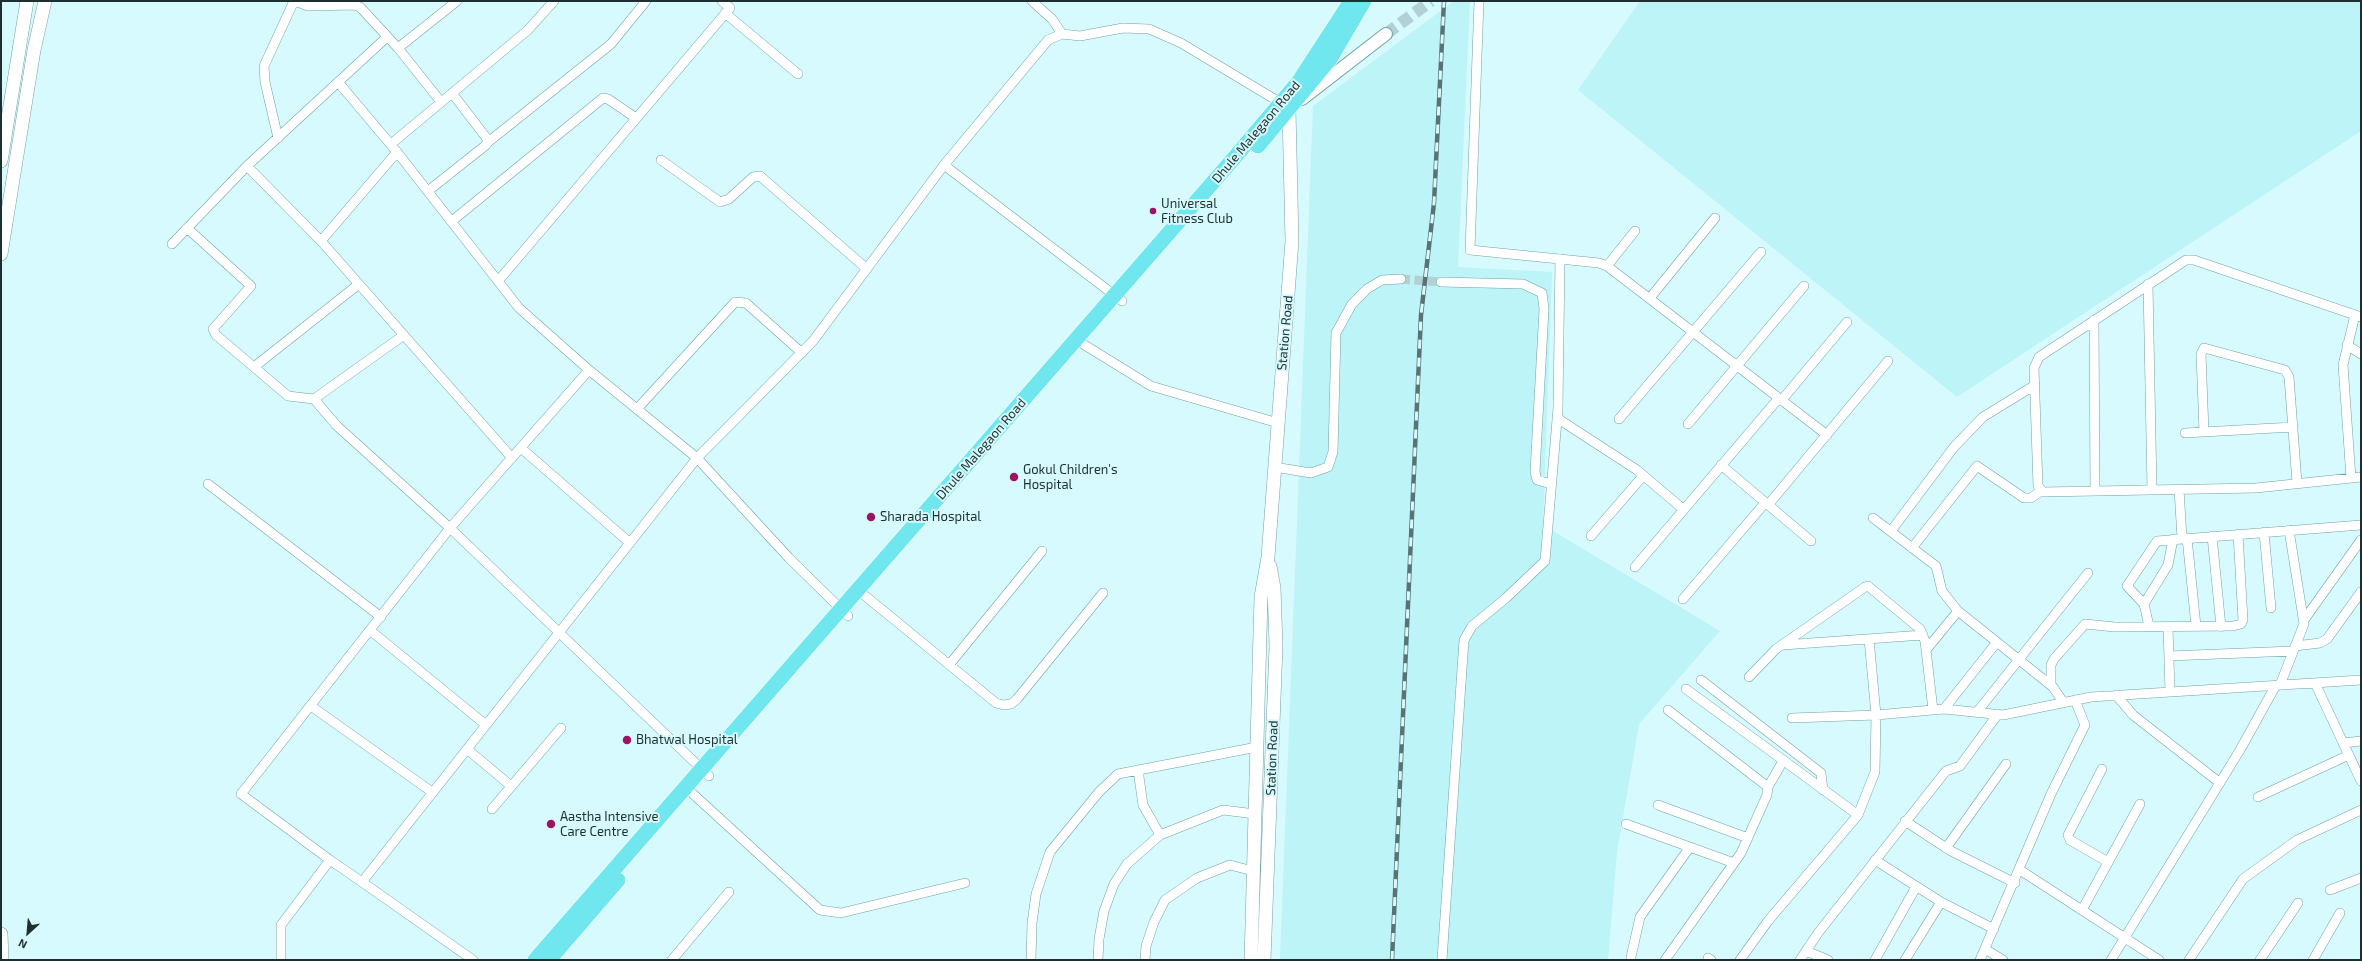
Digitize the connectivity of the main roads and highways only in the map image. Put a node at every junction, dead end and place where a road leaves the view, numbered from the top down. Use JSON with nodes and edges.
{"nodes":[{"id":1,"x":27,"y":1,"type":"edge"},
{"id":2,"x":45,"y":1,"type":"edge"},
{"id":3,"x":1351,"y":1,"type":"edge"},
{"id":4,"x":1364,"y":1,"type":"edge"},
{"id":5,"x":1285,"y":106,"type":"junction"},
{"id":6,"x":1,"y":161,"type":"edge"},
{"id":7,"x":1,"y":254,"type":"edge"},
{"id":8,"x":1268,"y":557,"type":"junction"},
{"id":9,"x":705,"y":772,"type":"junction"},
{"id":10,"x":1,"y":934,"type":"edge"},
{"id":11,"x":2,"y":960,"type":"edge"},
{"id":12,"x":535,"y":960,"type":"edge"},
{"id":13,"x":550,"y":960,"type":"edge"},
{"id":14,"x":1251,"y":960,"type":"edge"},
{"id":15,"x":1264,"y":960,"type":"edge"}],
"edges":[{"from":1,"to":6,"type":"main road"},
{"from":2,"to":7,"type":"main road"},
{"from":3,"to":5,"type":"main road","name":"Dhule Malegaon Road"},
{"from":4,"to":5,"type":"main road","name":"Dhule Malegaon Road"},
{"from":5,"to":8,"type":"main road","name":"Station Road"},
{"from":5,"to":9,"type":"main road","name":"Dhule Malegaon Road"},
{"from":8,"to":14,"type":"main road","name":"Station Road"},
{"from":8,"to":15,"type":"main road","name":"Station Road"},
{"from":9,"to":12,"type":"main road","name":"Dhule Malegaon Road"},
{"from":9,"to":13,"type":"main road"},
{"from":10,"to":11,"type":"main road"}]}
